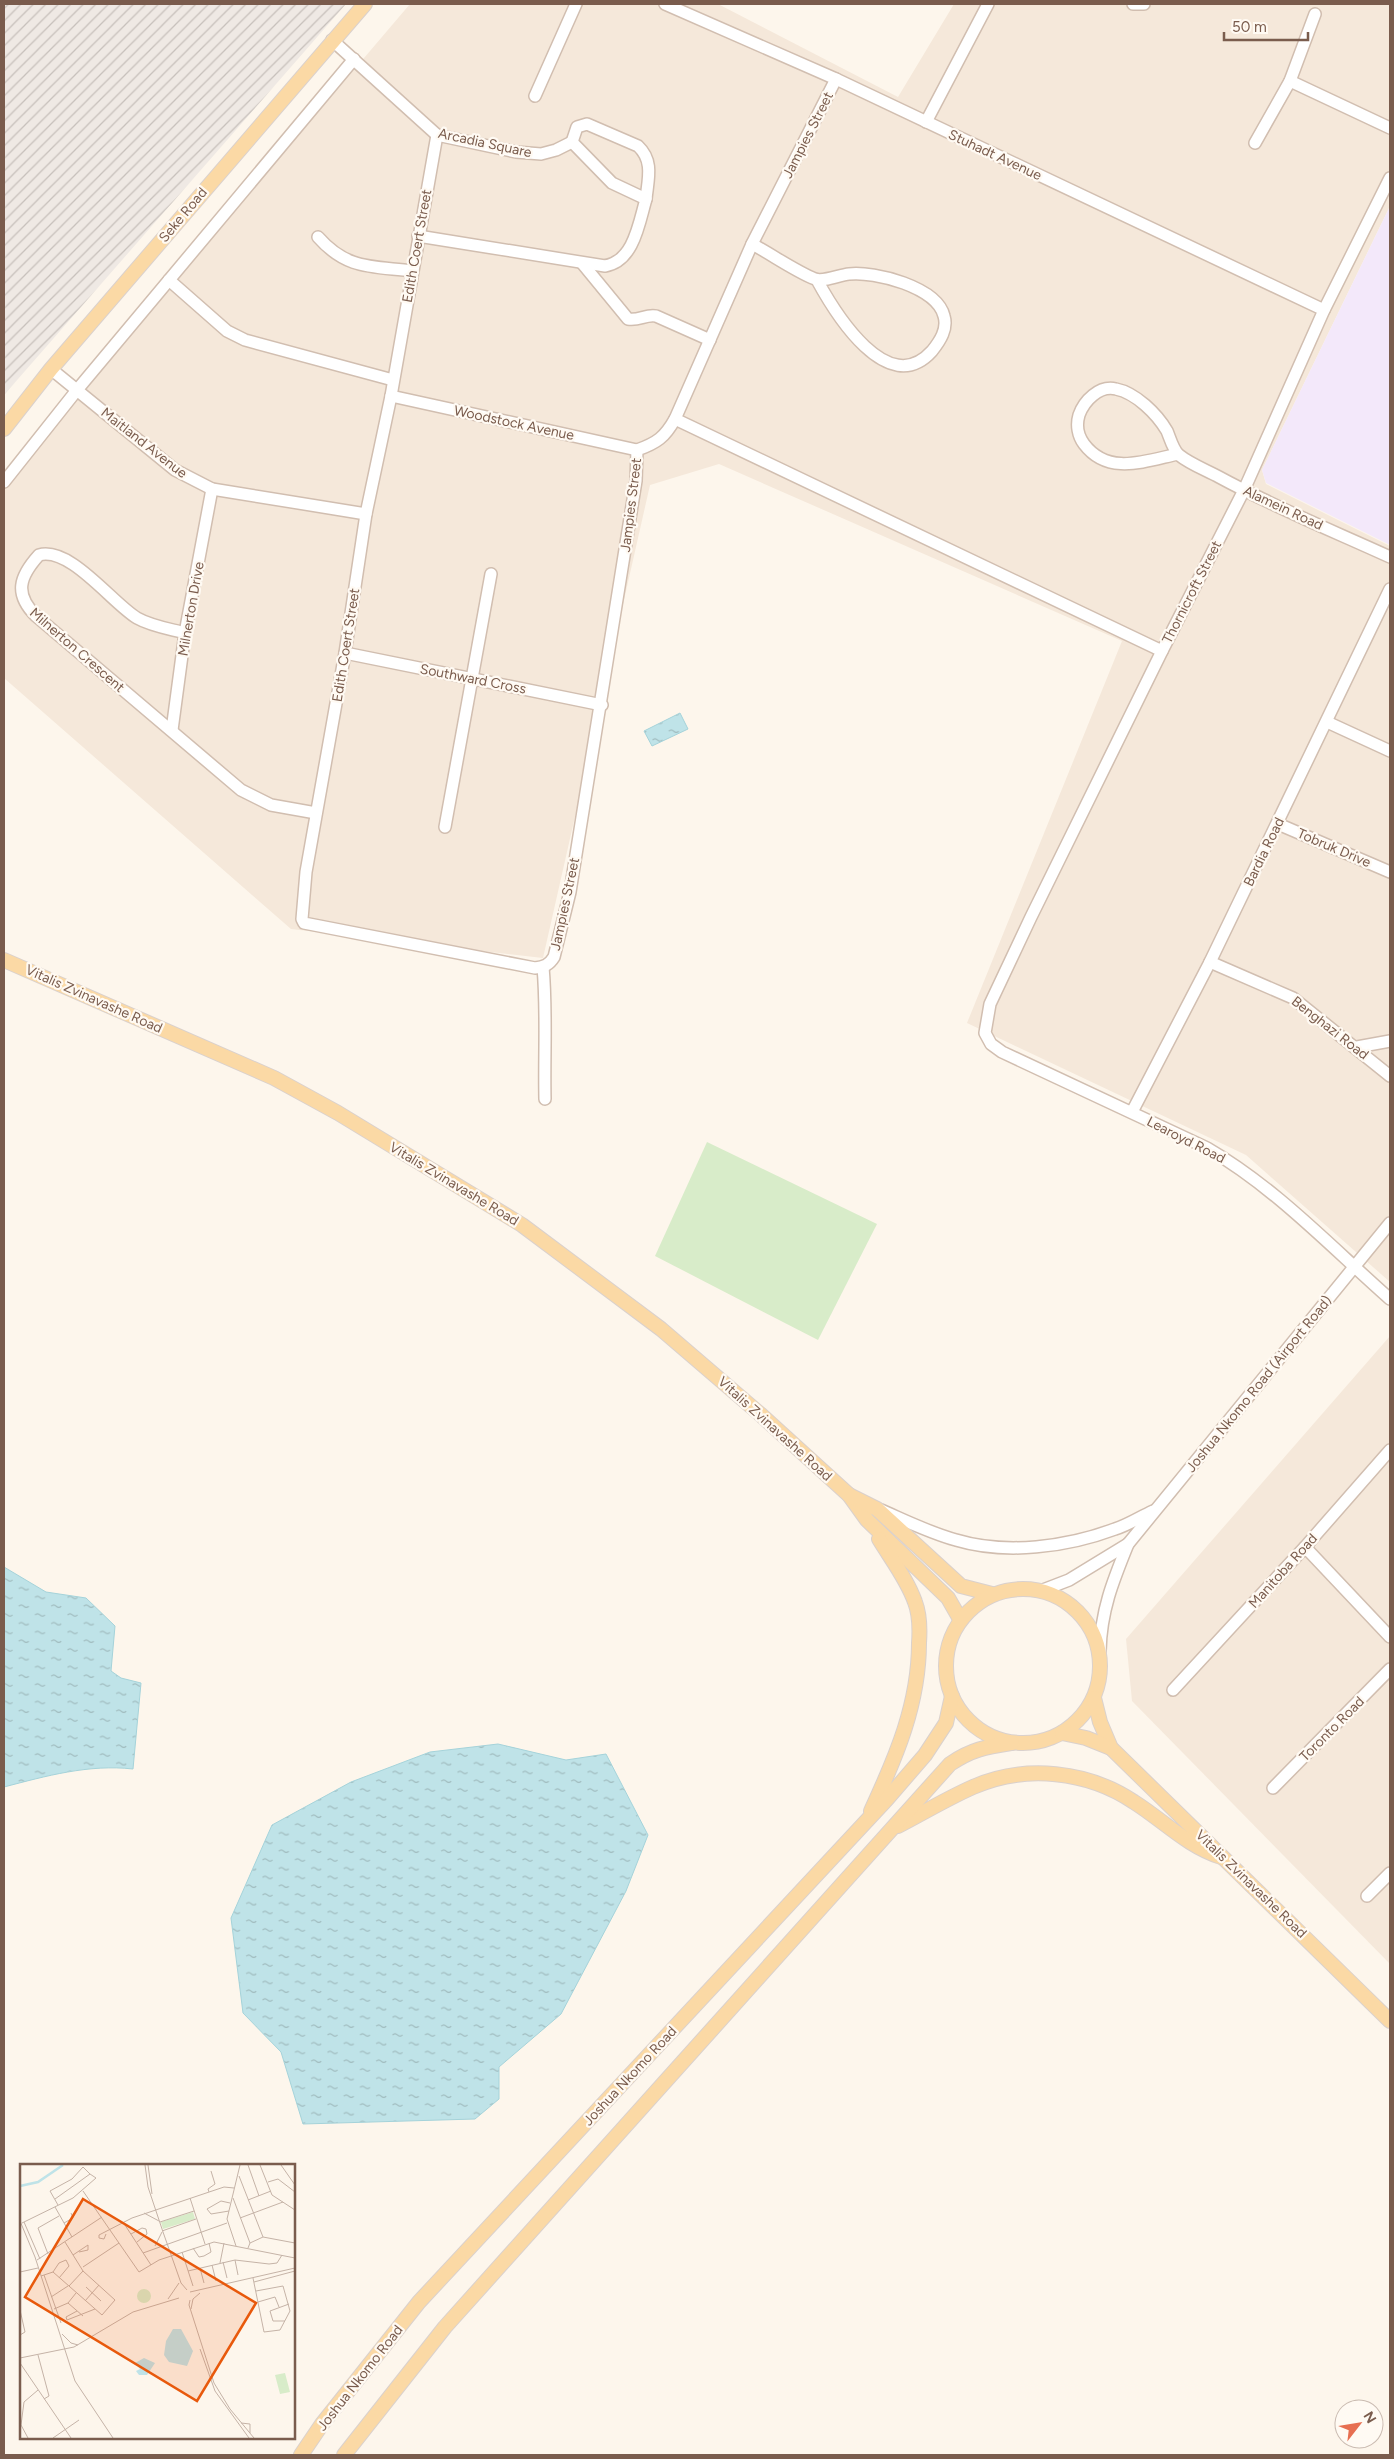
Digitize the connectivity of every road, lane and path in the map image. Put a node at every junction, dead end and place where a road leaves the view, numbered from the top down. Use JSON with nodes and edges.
{"nodes":[{"id":1,"x":365,"y":4,"type":"edge"},
{"id":2,"x":576,"y":4,"type":"edge"},
{"id":3,"x":665,"y":4,"type":"edge"},
{"id":4,"x":988,"y":4,"type":"edge"},
{"id":5,"x":1133,"y":4,"type":"edge"},
{"id":6,"x":1144,"y":4,"type":"edge"},
{"id":7,"x":1315,"y":14,"type":"dead end"},
{"id":8,"x":332,"y":40,"type":"junction"},
{"id":9,"x":354,"y":59,"type":"junction"},
{"id":10,"x":836,"y":79,"type":"junction"},
{"id":11,"x":1290,"y":81,"type":"junction"},
{"id":12,"x":535,"y":96,"type":"dead end"},
{"id":13,"x":926,"y":122,"type":"junction"},
{"id":14,"x":1390,"y":128,"type":"edge"},
{"id":15,"x":437,"y":135,"type":"junction"},
{"id":16,"x":572,"y":142,"type":"junction"},
{"id":17,"x":1255,"y":143,"type":"dead end"},
{"id":18,"x":1390,"y":178,"type":"edge"},
{"id":19,"x":646,"y":198,"type":"junction"},
{"id":20,"x":418,"y":236,"type":"junction"},
{"id":21,"x":318,"y":237,"type":"dead end"},
{"id":22,"x":752,"y":244,"type":"junction"},
{"id":23,"x":582,"y":263,"type":"junction"},
{"id":24,"x":412,"y":271,"type":"junction"},
{"id":25,"x":169,"y":280,"type":"junction"},
{"id":26,"x":817,"y":280,"type":"junction"},
{"id":27,"x":1324,"y":310,"type":"junction"},
{"id":28,"x":710,"y":340,"type":"junction"},
{"id":29,"x":51,"y":369,"type":"junction"},
{"id":30,"x":393,"y":380,"type":"junction"},
{"id":31,"x":77,"y":390,"type":"junction"},
{"id":32,"x":391,"y":396,"type":"junction"},
{"id":33,"x":675,"y":419,"type":"junction"},
{"id":34,"x":4,"y":429,"type":"edge"},
{"id":35,"x":637,"y":450,"type":"junction"},
{"id":36,"x":1178,"y":454,"type":"junction"},
{"id":37,"x":4,"y":482,"type":"edge"},
{"id":38,"x":212,"y":489,"type":"junction"},
{"id":39,"x":1244,"y":490,"type":"junction"},
{"id":40,"x":366,"y":514,"type":"junction"},
{"id":41,"x":1390,"y":557,"type":"edge"},
{"id":42,"x":491,"y":574,"type":"dead end"},
{"id":43,"x":1390,"y":589,"type":"edge"},
{"id":44,"x":185,"y":633,"type":"junction"},
{"id":45,"x":1162,"y":651,"type":"junction"},
{"id":46,"x":345,"y":653,"type":"junction"},
{"id":47,"x":472,"y":680,"type":"junction"},
{"id":48,"x":602,"y":705,"type":"junction"},
{"id":49,"x":1327,"y":722,"type":"junction"},
{"id":50,"x":172,"y":730,"type":"junction"},
{"id":51,"x":1390,"y":751,"type":"edge"},
{"id":52,"x":316,"y":813,"type":"junction"},
{"id":53,"x":1278,"y":824,"type":"junction"},
{"id":54,"x":445,"y":827,"type":"dead end"},
{"id":55,"x":1390,"y":872,"type":"edge"},
{"id":56,"x":4,"y":960,"type":"edge"},
{"id":57,"x":1210,"y":962,"type":"junction"},
{"id":58,"x":539,"y":967,"type":"junction"},
{"id":59,"x":990,"y":1004,"type":"joint"},
{"id":60,"x":1390,"y":1041,"type":"edge"},
{"id":61,"x":1357,"y":1047,"type":"junction"},
{"id":62,"x":1390,"y":1076,"type":"edge"},
{"id":63,"x":546,"y":1100,"type":"dead end"},
{"id":64,"x":1132,"y":1112,"type":"junction"},
{"id":65,"x":1390,"y":1223,"type":"edge"},
{"id":66,"x":1354,"y":1267,"type":"junction"},
{"id":67,"x":1390,"y":1299,"type":"edge"},
{"id":68,"x":1390,"y":1450,"type":"edge"},
{"id":69,"x":848,"y":1495,"type":"junction"},
{"id":70,"x":878,"y":1508,"type":"junction"},
{"id":71,"x":1156,"y":1510,"type":"junction"},
{"id":72,"x":866,"y":1520,"type":"junction"},
{"id":73,"x":1128,"y":1544,"type":"junction"},
{"id":74,"x":1305,"y":1547,"type":"junction"},
{"id":75,"x":1043,"y":1590,"type":"junction"},
{"id":76,"x":992,"y":1594,"type":"junction"},
{"id":77,"x":960,"y":1620,"type":"junction"},
{"id":78,"x":1390,"y":1637,"type":"edge"},
{"id":79,"x":1100,"y":1650,"type":"junction"},
{"id":80,"x":1390,"y":1670,"type":"edge"},
{"id":81,"x":1173,"y":1690,"type":"dead end"},
{"id":82,"x":952,"y":1696,"type":"junction"},
{"id":83,"x":1094,"y":1698,"type":"junction"},
{"id":84,"x":1062,"y":1733,"type":"junction"},
{"id":85,"x":1012,"y":1743,"type":"junction"},
{"id":86,"x":1112,"y":1748,"type":"junction"},
{"id":87,"x":1273,"y":1788,"type":"dead end"},
{"id":88,"x":865,"y":1823,"type":"junction"},
{"id":89,"x":891,"y":1829,"type":"junction"},
{"id":90,"x":1224,"y":1858,"type":"junction"},
{"id":91,"x":1390,"y":1873,"type":"edge"},
{"id":92,"x":1367,"y":1896,"type":"dead end"},
{"id":93,"x":1390,"y":2021,"type":"edge"},
{"id":94,"x":301,"y":2455,"type":"edge"},
{"id":95,"x":344,"y":2455,"type":"edge"}],
"edges":[{"from":1,"to":8,"type":"main road","name":"Seke Road"},
{"from":2,"to":12,"type":"street"},
{"from":3,"to":10,"type":"street","name":"Stuhadt Avenue"},
{"from":4,"to":13,"type":"street"},
{"from":5,"to":6,"type":"street"},
{"from":7,"to":11,"type":"street"},
{"from":8,"to":9,"type":"street","name":"Arcadia Square"},
{"from":8,"to":29,"type":"main road","name":"Seke Road"},
{"from":9,"to":15,"type":"street","name":"Arcadia Square"},
{"from":9,"to":25,"type":"street"},
{"from":10,"to":13,"type":"street","name":"Stuhadt Avenue"},
{"from":10,"to":22,"type":"street","name":"Jampies Street"},
{"from":11,"to":14,"type":"street"},
{"from":11,"to":17,"type":"street"},
{"from":13,"to":27,"type":"street","name":"Stuhadt Avenue"},
{"from":15,"to":16,"type":"street","name":"Arcadia Square"},
{"from":15,"to":20,"type":"street","name":"Edith Coert Street"},
{"from":16,"to":19,"type":"street"},
{"from":16,"to":19,"type":"street"},
{"from":18,"to":27,"type":"street","name":"Thornicroft Street"},
{"from":19,"to":23,"type":"street"},
{"from":20,"to":23,"type":"street"},
{"from":20,"to":24,"type":"street","name":"Edith Coert Street"},
{"from":21,"to":24,"type":"street"},
{"from":22,"to":26,"type":"street"},
{"from":22,"to":28,"type":"street","name":"Jampies Street"},
{"from":23,"to":28,"type":"street"},
{"from":24,"to":30,"type":"street","name":"Edith Coert Street"},
{"from":25,"to":30,"type":"street"},
{"from":25,"to":31,"type":"street"},
{"from":26,"to":26,"type":"street"},
{"from":27,"to":39,"type":"street","name":"Thornicroft Street"},
{"from":28,"to":33,"type":"street","name":"Jampies Street"},
{"from":29,"to":31,"type":"street","name":"Maitland Avenue"},
{"from":29,"to":34,"type":"main road","name":"Seke Road"},
{"from":30,"to":32,"type":"street","name":"Edith Coert Street"},
{"from":31,"to":37,"type":"street"},
{"from":31,"to":38,"type":"street","name":"Maitland Avenue"},
{"from":32,"to":35,"type":"street","name":"Woodstock Avenue"},
{"from":32,"to":40,"type":"street","name":"Edith Coert Street"},
{"from":33,"to":35,"type":"street","name":"Jampies Street"},
{"from":33,"to":45,"type":"street"},
{"from":35,"to":48,"type":"street","name":"Jampies Street"},
{"from":36,"to":36,"type":"street"},
{"from":36,"to":39,"type":"street","name":"Alamein Road"},
{"from":38,"to":40,"type":"street","name":"Maitland Avenue"},
{"from":38,"to":44,"type":"street","name":"Milnerton Drive"},
{"from":39,"to":41,"type":"street","name":"Alamein Road"},
{"from":39,"to":45,"type":"street","name":"Thornicroft Street"},
{"from":40,"to":46,"type":"street","name":"Edith Coert Street"},
{"from":42,"to":47,"type":"street"},
{"from":43,"to":49,"type":"street","name":"Bardia Road"},
{"from":44,"to":50,"type":"street","name":"Milnerton Drive"},
{"from":44,"to":50,"type":"street","name":"Milnerton Crescent"},
{"from":45,"to":59,"type":"street","name":"Thornicroft Street"},
{"from":46,"to":47,"type":"street","name":"Southward Cross"},
{"from":46,"to":52,"type":"street","name":"Edith Coert Street"},
{"from":47,"to":48,"type":"street","name":"Southward Cross"},
{"from":47,"to":54,"type":"street"},
{"from":48,"to":58,"type":"street","name":"Jampies Street"},
{"from":49,"to":51,"type":"street"},
{"from":49,"to":53,"type":"street","name":"Bardia Road"},
{"from":50,"to":52,"type":"street","name":"Milnerton Crescent"},
{"from":52,"to":58,"type":"street","name":"Edith Coert Street"},
{"from":53,"to":55,"type":"street","name":"Tobruk Drive"},
{"from":53,"to":57,"type":"street","name":"Bardia Road"},
{"from":56,"to":69,"type":"main road","name":"Vitalis Zvinavashe Road"},
{"from":57,"to":61,"type":"street","name":"Benghazi Road"},
{"from":57,"to":64,"type":"street","name":"Bardia Road"},
{"from":58,"to":63,"type":"street"},
{"from":59,"to":64,"type":"street","name":"Learoyd Road"},
{"from":60,"to":61,"type":"street"},
{"from":61,"to":62,"type":"street","name":"Benghazi Road"},
{"from":64,"to":66,"type":"street","name":"Learoyd Road"},
{"from":65,"to":66,"type":"street","name":"Joshua Nkomo Road (Airport Road)"},
{"from":66,"to":67,"type":"street","name":"Learoyd Road"},
{"from":66,"to":71,"type":"street","name":"Joshua Nkomo Road (Airport Road)"},
{"from":68,"to":74,"type":"street","name":"Manitoba Road"},
{"from":69,"to":70,"type":"main road","name":"Vitalis Zvinavashe Road"},
{"from":69,"to":72,"type":"main road","name":"Vitalis Zvinavashe Road"},
{"from":70,"to":71,"type":"street"},
{"from":70,"to":76,"type":"main road","name":"Vitalis Zvinavashe Road"},
{"from":71,"to":73,"type":"street","name":"Joshua Nkomo Road (Airport Road)"},
{"from":72,"to":77,"type":"main road","name":"Vitalis Zvinavashe Road"},
{"from":72,"to":88,"type":"main road"},
{"from":73,"to":75,"type":"street"},
{"from":73,"to":79,"type":"street"},
{"from":74,"to":78,"type":"street"},
{"from":74,"to":81,"type":"street","name":"Manitoba Road"},
{"from":75,"to":76,"type":"main road"},
{"from":75,"to":79,"type":"main road"},
{"from":76,"to":77,"type":"main road"},
{"from":77,"to":82,"type":"main road"},
{"from":79,"to":83,"type":"main road"},
{"from":80,"to":87,"type":"street","name":"Toronto Road"},
{"from":82,"to":85,"type":"main road"},
{"from":82,"to":88,"type":"main road","name":"Joshua Nkomo Road"},
{"from":83,"to":84,"type":"main road"},
{"from":83,"to":86,"type":"main road","name":"Vitalis Zvinavashe Road"},
{"from":84,"to":85,"type":"main road"},
{"from":84,"to":86,"type":"main road","name":"Vitalis Zvinavashe Road"},
{"from":85,"to":89,"type":"main road","name":"Joshua Nkomo Road"},
{"from":86,"to":90,"type":"main road","name":"Vitalis Zvinavashe Road"},
{"from":88,"to":94,"type":"main road","name":"Joshua Nkomo Road"},
{"from":89,"to":90,"type":"main road"},
{"from":89,"to":95,"type":"main road","name":"Joshua Nkomo Road"},
{"from":90,"to":93,"type":"main road","name":"Vitalis Zvinavashe Road"},
{"from":91,"to":92,"type":"street"}]}
